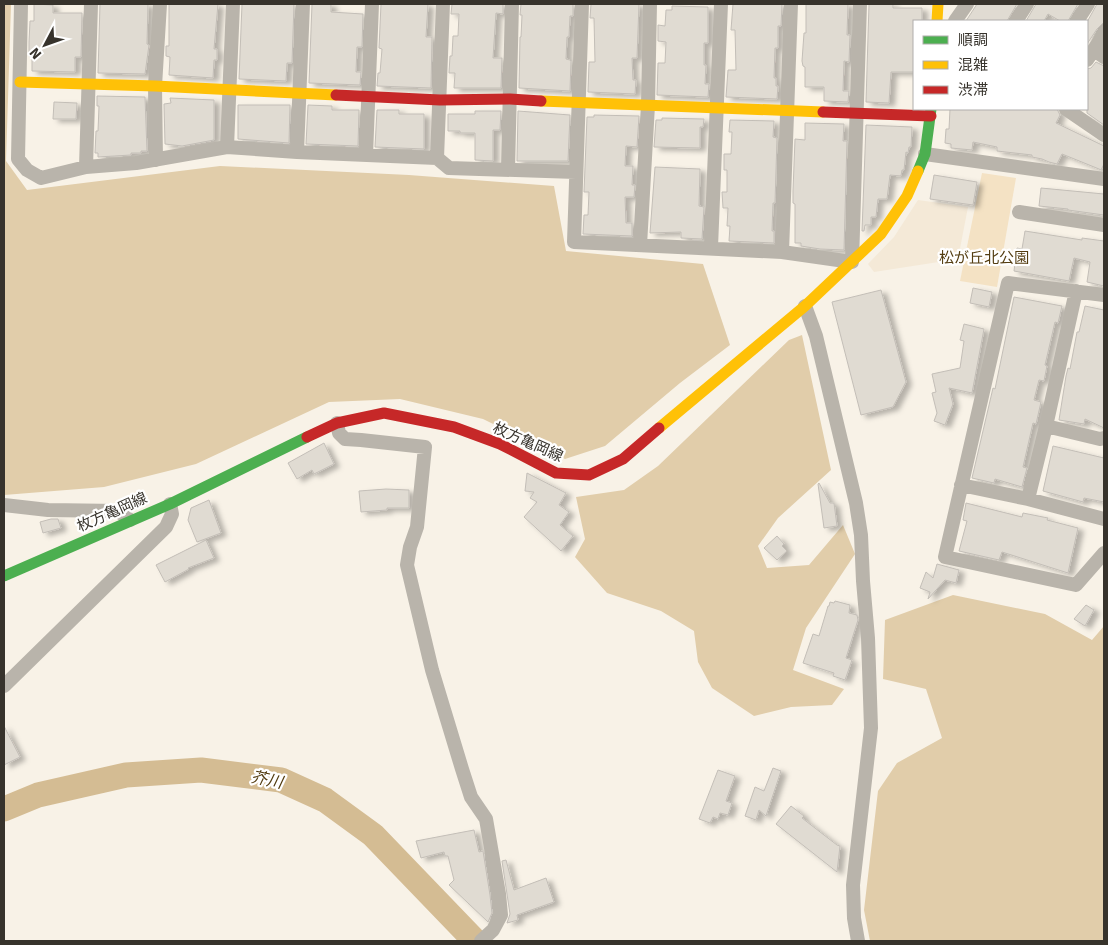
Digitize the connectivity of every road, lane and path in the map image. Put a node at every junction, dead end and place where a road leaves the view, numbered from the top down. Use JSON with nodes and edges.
{"nodes":[{"id":1,"x":21,"y":4,"type":"edge"},
{"id":2,"x":91,"y":4,"type":"edge"},
{"id":3,"x":160,"y":4,"type":"edge"},
{"id":4,"x":233,"y":4,"type":"edge"},
{"id":5,"x":303,"y":4,"type":"edge"},
{"id":6,"x":372,"y":4,"type":"edge"},
{"id":7,"x":443,"y":4,"type":"edge"},
{"id":8,"x":512,"y":4,"type":"edge"},
{"id":9,"x":582,"y":4,"type":"edge"},
{"id":10,"x":650,"y":4,"type":"edge"},
{"id":11,"x":722,"y":4,"type":"edge"},
{"id":12,"x":791,"y":4,"type":"edge"},
{"id":13,"x":860,"y":4,"type":"edge"},
{"id":14,"x":938,"y":4,"type":"edge"},
{"id":15,"x":967,"y":4,"type":"edge"},
{"id":16,"x":1028,"y":4,"type":"edge"},
{"id":17,"x":1088,"y":4,"type":"edge"},
{"id":18,"x":937,"y":20,"type":"edge"},
{"id":19,"x":956,"y":20,"type":"edge"},
{"id":20,"x":1017,"y":20,"type":"edge"},
{"id":21,"x":1078,"y":20,"type":"edge"},
{"id":22,"x":1104,"y":34,"type":"edge"},
{"id":23,"x":1095,"y":56,"type":"edge"},
{"id":24,"x":20,"y":82,"type":"junction"},
{"id":25,"x":88,"y":84,"type":"junction"},
{"id":26,"x":155,"y":86,"type":"junction"},
{"id":27,"x":229,"y":91,"type":"junction"},
{"id":28,"x":300,"y":93,"type":"junction"},
{"id":29,"x":368,"y":97,"type":"junction"},
{"id":30,"x":510,"y":99,"type":"junction"},
{"id":31,"x":440,"y":100,"type":"junction"},
{"id":32,"x":578,"y":103,"type":"junction"},
{"id":33,"x":648,"y":105,"type":"junction"},
{"id":34,"x":717,"y":108,"type":"junction"},
{"id":35,"x":1067,"y":110,"type":"edge"},
{"id":36,"x":788,"y":111,"type":"junction"},
{"id":37,"x":931,"y":112,"type":"edge"},
{"id":38,"x":856,"y":114,"type":"junction"},
{"id":39,"x":1104,"y":135,"type":"edge"},
{"id":40,"x":227,"y":147,"type":"junction"},
{"id":41,"x":297,"y":152,"type":"junction"},
{"id":42,"x":926,"y":154,"type":"junction"},
{"id":43,"x":366,"y":155,"type":"junction"},
{"id":44,"x":437,"y":158,"type":"junction"},
{"id":45,"x":156,"y":160,"type":"junction"},
{"id":46,"x":86,"y":167,"type":"junction"},
{"id":47,"x":508,"y":169,"type":"junction"},
{"id":48,"x":576,"y":172,"type":"junction"},
{"id":49,"x":1104,"y":179,"type":"edge"},
{"id":50,"x":1019,"y":212,"type":"dead end"},
{"id":51,"x":1104,"y":225,"type":"edge"},
{"id":52,"x":640,"y":245,"type":"junction"},
{"id":53,"x":711,"y":248,"type":"junction"},
{"id":54,"x":782,"y":252,"type":"junction"},
{"id":55,"x":852,"y":262,"type":"junction"},
{"id":56,"x":1076,"y":291,"type":"junction"},
{"id":57,"x":1104,"y":295,"type":"edge"},
{"id":58,"x":805,"y":306,"type":"junction"},
{"id":59,"x":337,"y":423,"type":"junction"},
{"id":60,"x":1046,"y":426,"type":"junction"},
{"id":61,"x":1104,"y":438,"type":"edge"},
{"id":62,"x":960,"y":486,"type":"junction"},
{"id":63,"x":1028,"y":499,"type":"junction"},
{"id":64,"x":170,"y":504,"type":"junction"},
{"id":65,"x":4,"y":505,"type":"edge"},
{"id":66,"x":1104,"y":519,"type":"edge"},
{"id":67,"x":130,"y":520,"type":"junction"},
{"id":68,"x":1104,"y":552,"type":"edge"},
{"id":69,"x":4,"y":576,"type":"edge"},
{"id":70,"x":4,"y":686,"type":"edge"},
{"id":71,"x":481,"y":941,"type":"edge"},
{"id":72,"x":858,"y":941,"type":"edge"}],
"edges":[{"from":1,"to":24,"type":"street"},
{"from":2,"to":25,"type":"street"},
{"from":3,"to":26,"type":"street"},
{"from":4,"to":27,"type":"street"},
{"from":5,"to":28,"type":"street"},
{"from":6,"to":29,"type":"street"},
{"from":7,"to":31,"type":"street"},
{"from":8,"to":30,"type":"street"},
{"from":9,"to":32,"type":"street"},
{"from":10,"to":33,"type":"street"},
{"from":11,"to":34,"type":"street"},
{"from":12,"to":36,"type":"street"},
{"from":13,"to":38,"type":"street"},
{"from":14,"to":18,"type":"main road"},
{"from":15,"to":19,"type":"street"},
{"from":16,"to":20,"type":"street"},
{"from":17,"to":21,"type":"street"},
{"from":22,"to":23,"type":"street"},
{"from":24,"to":25,"type":"main road"},
{"from":24,"to":46,"type":"street"},
{"from":25,"to":26,"type":"main road"},
{"from":25,"to":46,"type":"street"},
{"from":26,"to":27,"type":"main road"},
{"from":26,"to":45,"type":"street"},
{"from":27,"to":28,"type":"main road"},
{"from":27,"to":40,"type":"street"},
{"from":28,"to":29,"type":"main road"},
{"from":28,"to":41,"type":"street"},
{"from":29,"to":31,"type":"main road"},
{"from":29,"to":43,"type":"street"},
{"from":30,"to":31,"type":"main road"},
{"from":30,"to":32,"type":"main road"},
{"from":30,"to":47,"type":"street"},
{"from":31,"to":44,"type":"street"},
{"from":32,"to":33,"type":"main road"},
{"from":32,"to":48,"type":"street"},
{"from":33,"to":34,"type":"main road"},
{"from":33,"to":52,"type":"street"},
{"from":34,"to":36,"type":"main road"},
{"from":34,"to":53,"type":"street"},
{"from":35,"to":39,"type":"street"},
{"from":36,"to":38,"type":"main road"},
{"from":36,"to":54,"type":"street"},
{"from":37,"to":38,"type":"main road"},
{"from":37,"to":42,"type":"main road","name":"枚方亀岡線"},
{"from":38,"to":55,"type":"street"},
{"from":40,"to":41,"type":"street"},
{"from":40,"to":45,"type":"street"},
{"from":41,"to":43,"type":"street"},
{"from":42,"to":49,"type":"street"},
{"from":42,"to":55,"type":"main road","name":"枚方亀岡線"},
{"from":43,"to":44,"type":"street"},
{"from":44,"to":47,"type":"street"},
{"from":45,"to":46,"type":"street"},
{"from":47,"to":48,"type":"street"},
{"from":48,"to":52,"type":"street"},
{"from":50,"to":51,"type":"street"},
{"from":52,"to":53,"type":"street"},
{"from":53,"to":54,"type":"street"},
{"from":54,"to":55,"type":"street"},
{"from":55,"to":58,"type":"main road","name":"枚方亀岡線"},
{"from":56,"to":57,"type":"street"},
{"from":56,"to":60,"type":"street"},
{"from":56,"to":62,"type":"street"},
{"from":58,"to":59,"type":"main road","name":"枚方亀岡線"},
{"from":58,"to":72,"type":"street"},
{"from":59,"to":64,"type":"main road","name":"枚方亀岡線"},
{"from":59,"to":71,"type":"street"},
{"from":60,"to":61,"type":"street"},
{"from":60,"to":63,"type":"street"},
{"from":62,"to":63,"type":"street"},
{"from":62,"to":68,"type":"street"},
{"from":63,"to":66,"type":"street"},
{"from":64,"to":67,"type":"main road","name":"枚方亀岡線"},
{"from":64,"to":70,"type":"street"},
{"from":65,"to":67,"type":"street"},
{"from":67,"to":69,"type":"main road","name":"枚方亀岡線"}]}
